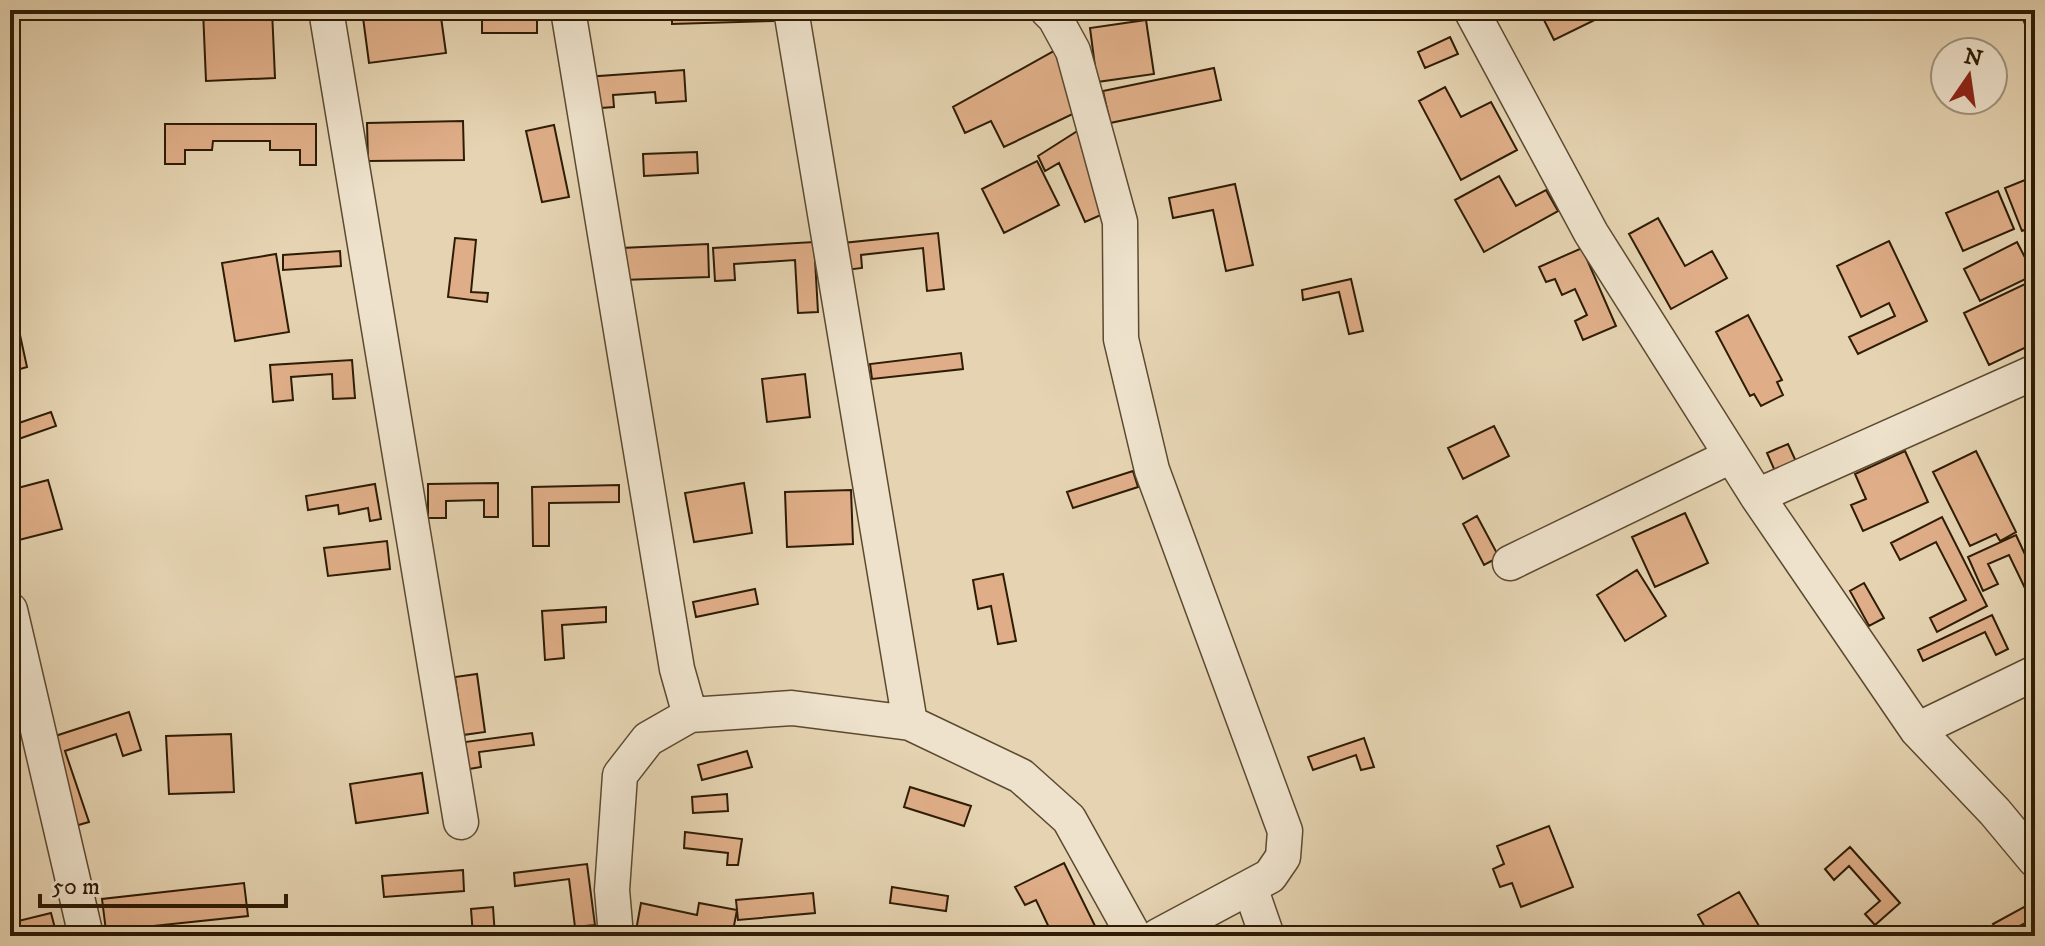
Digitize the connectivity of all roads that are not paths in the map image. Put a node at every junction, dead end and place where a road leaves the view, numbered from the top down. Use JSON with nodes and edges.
{"nodes":[{"id":1,"x":326,"y":10,"type":"edge"},
{"id":2,"x":568,"y":10,"type":"edge"},
{"id":3,"x":791,"y":10,"type":"edge"},
{"id":4,"x":1047,"y":10,"type":"edge"},
{"id":5,"x":1471,"y":10,"type":"edge"},
{"id":6,"x":2035,"y":372,"type":"edge"},
{"id":7,"x":1731,"y":456,"type":"junction"},
{"id":8,"x":1757,"y":496,"type":"junction"},
{"id":9,"x":1510,"y":563,"type":"dead end"},
{"id":10,"x":10,"y":610,"type":"edge"},
{"id":11,"x":2035,"y":673,"type":"edge"},
{"id":12,"x":690,"y":715,"type":"junction"},
{"id":13,"x":910,"y":723,"type":"junction"},
{"id":14,"x":1917,"y":730,"type":"junction"},
{"id":15,"x":461,"y":822,"type":"dead end"},
{"id":16,"x":2034,"y":857,"type":"edge"},
{"id":17,"x":1250,"y":887,"type":"junction"},
{"id":18,"x":86,"y":936,"type":"edge"},
{"id":19,"x":616,"y":936,"type":"edge"},
{"id":20,"x":1134,"y":936,"type":"edge"},
{"id":21,"x":1158,"y":936,"type":"edge"},
{"id":22,"x":1267,"y":936,"type":"edge"}],
"edges":[{"from":1,"to":15,"type":"street"},
{"from":2,"to":12,"type":"street"},
{"from":3,"to":13,"type":"street"},
{"from":4,"to":17,"type":"street"},
{"from":5,"to":7,"type":"street"},
{"from":6,"to":8,"type":"street"},
{"from":7,"to":8,"type":"street"},
{"from":7,"to":9,"type":"street"},
{"from":8,"to":14,"type":"street"},
{"from":10,"to":18,"type":"street"},
{"from":11,"to":14,"type":"street"},
{"from":12,"to":13,"type":"street"},
{"from":12,"to":19,"type":"street"},
{"from":13,"to":20,"type":"street"},
{"from":14,"to":16,"type":"street"},
{"from":17,"to":21,"type":"street"},
{"from":17,"to":22,"type":"street"}]}
